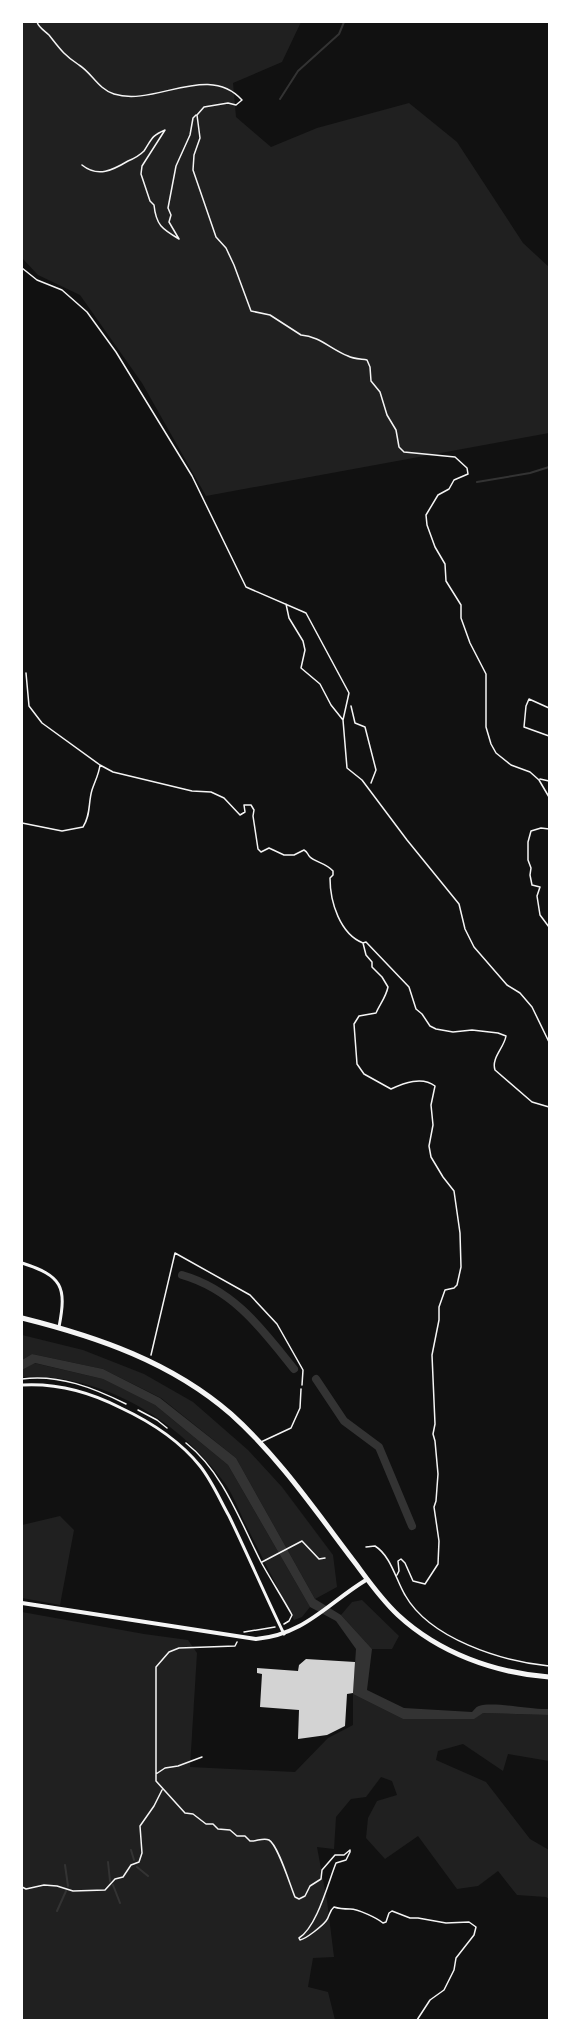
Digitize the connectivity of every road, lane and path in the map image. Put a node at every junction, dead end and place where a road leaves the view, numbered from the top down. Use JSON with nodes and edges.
{"nodes":[{"id":1,"x":37,"y":22,"type":"edge"},
{"id":2,"x":197,"y":115,"type":"junction"},
{"id":3,"x":82,"y":165,"type":"dead end"},
{"id":4,"x":22,"y":268,"type":"edge"},
{"id":5,"x":286,"y":604,"type":"junction"},
{"id":6,"x":26,"y":673,"type":"dead end"},
{"id":7,"x":348,"y":702,"type":"junction"},
{"id":8,"x":549,"y":708,"type":"edge"},
{"id":9,"x":343,"y":720,"type":"junction"},
{"id":10,"x":549,"y":736,"type":"edge"},
{"id":11,"x":100,"y":765,"type":"junction"},
{"id":12,"x":538,"y":779,"type":"junction"},
{"id":13,"x":549,"y":781,"type":"edge"},
{"id":14,"x":369,"y":789,"type":"junction"},
{"id":15,"x":549,"y":797,"type":"edge"},
{"id":16,"x":22,"y":823,"type":"edge"},
{"id":17,"x":549,"y":829,"type":"edge"},
{"id":18,"x":549,"y":927,"type":"edge"},
{"id":19,"x":364,"y":943,"type":"junction"},
{"id":20,"x":549,"y":1042,"type":"edge"},
{"id":21,"x":549,"y":1107,"type":"edge"},
{"id":22,"x":22,"y":1263,"type":"edge"},
{"id":23,"x":22,"y":1318,"type":"edge"},
{"id":24,"x":59,"y":1327,"type":"junction"},
{"id":25,"x":150,"y":1360,"type":"junction"},
{"id":26,"x":22,"y":1379,"type":"edge"},
{"id":27,"x":22,"y":1385,"type":"edge"},
{"id":28,"x":301,"y":1389,"type":"joint"},
{"id":29,"x":131,"y":1406,"type":"dead end"},
{"id":30,"x":137,"y":1410,"type":"dead end"},
{"id":31,"x":169,"y":1429,"type":"dead end"},
{"id":32,"x":181,"y":1439,"type":"dead end"},
{"id":33,"x":259,"y":1442,"type":"junction"},
{"id":34,"x":366,"y":1546,"type":"dead end"},
{"id":35,"x":325,"y":1558,"type":"dead end"},
{"id":36,"x":262,"y":1562,"type":"junction"},
{"id":37,"x":397,"y":1575,"type":"junction"},
{"id":38,"x":366,"y":1580,"type":"junction"},
{"id":39,"x":22,"y":1603,"type":"edge"},
{"id":40,"x":280,"y":1626,"type":"junction"},
{"id":41,"x":284,"y":1634,"type":"junction"},
{"id":42,"x":240,"y":1638,"type":"junction"},
{"id":43,"x":549,"y":1666,"type":"edge"},
{"id":44,"x":549,"y":1677,"type":"edge"},
{"id":45,"x":202,"y":1756,"type":"dead end"},
{"id":46,"x":155,"y":1774,"type":"junction"},
{"id":47,"x":162,"y":1790,"type":"junction"},
{"id":48,"x":22,"y":1887,"type":"edge"},
{"id":49,"x":417,"y":2020,"type":"edge"}],
"edges":[{"from":1,"to":2,"type":"path"},
{"from":2,"to":3,"type":"path"},
{"from":2,"to":12,"type":"path"},
{"from":4,"to":5,"type":"lane"},
{"from":5,"to":7,"type":"lane"},
{"from":5,"to":9,"type":"lane"},
{"from":6,"to":11,"type":"path"},
{"from":7,"to":9,"type":"lane"},
{"from":7,"to":14,"type":"path"},
{"from":8,"to":10,"type":"path"},
{"from":9,"to":14,"type":"lane"},
{"from":11,"to":16,"type":"path"},
{"from":11,"to":19,"type":"path"},
{"from":12,"to":13,"type":"path"},
{"from":12,"to":15,"type":"path"},
{"from":14,"to":20,"type":"lane"},
{"from":17,"to":18,"type":"path"},
{"from":19,"to":21,"type":"path"},
{"from":19,"to":37,"type":"path"},
{"from":22,"to":24,"type":"street"},
{"from":23,"to":24,"type":"main road"},
{"from":24,"to":25,"type":"main road"},
{"from":25,"to":28,"type":"path"},
{"from":25,"to":33,"type":"main road"},
{"from":26,"to":29,"type":"path"},
{"from":27,"to":40,"type":"street"},
{"from":28,"to":33,"type":"lane"},
{"from":30,"to":31,"type":"path"},
{"from":32,"to":36,"type":"path"},
{"from":33,"to":38,"type":"main road"},
{"from":34,"to":37,"type":"path"},
{"from":35,"to":36,"type":"path"},
{"from":36,"to":40,"type":"path"},
{"from":37,"to":43,"type":"path"},
{"from":38,"to":41,"type":"street"},
{"from":38,"to":44,"type":"main road"},
{"from":39,"to":42,"type":"street"},
{"from":40,"to":41,"type":"street"},
{"from":40,"to":42,"type":"path"},
{"from":41,"to":42,"type":"street"},
{"from":42,"to":46,"type":"path"},
{"from":45,"to":46,"type":"path"},
{"from":46,"to":47,"type":"path"},
{"from":47,"to":48,"type":"path"},
{"from":47,"to":49,"type":"path"}]}
